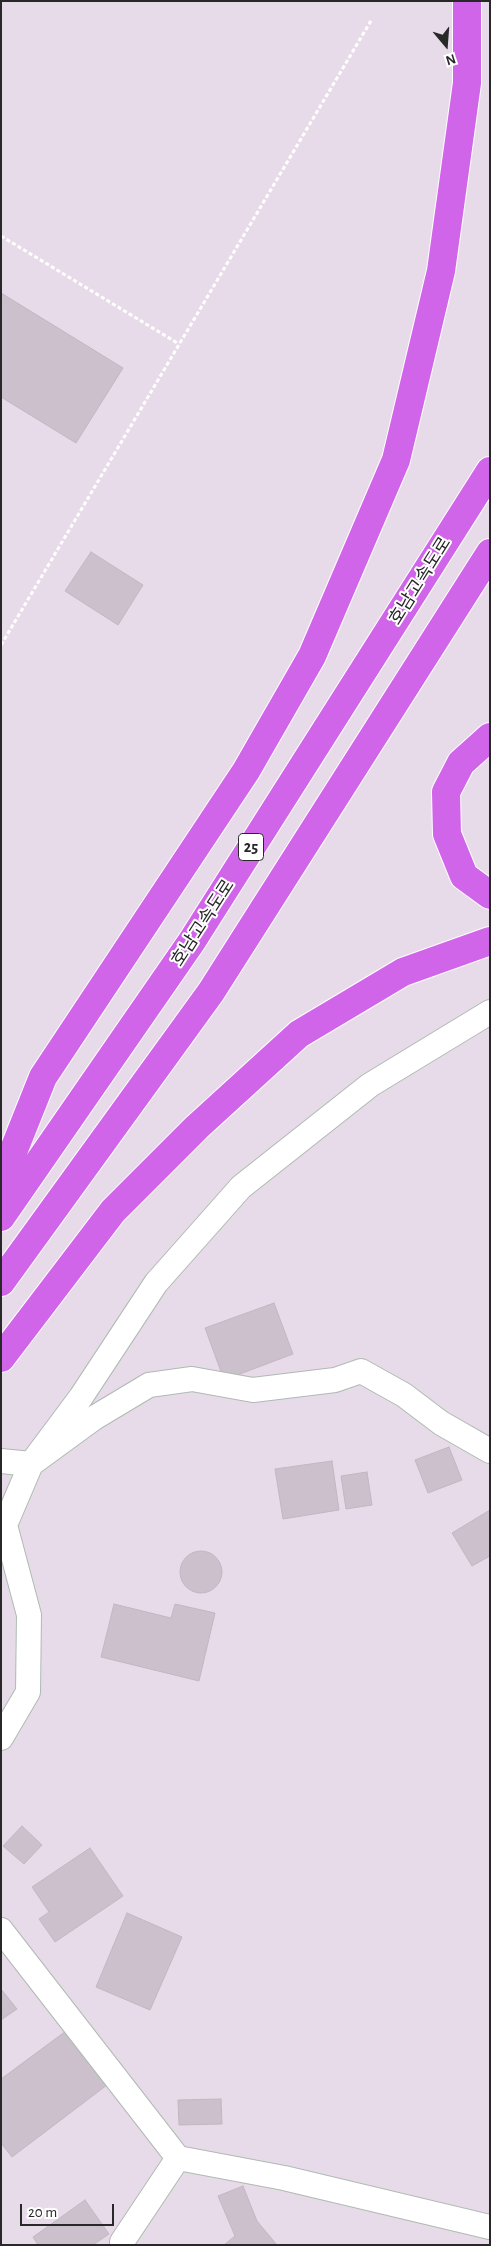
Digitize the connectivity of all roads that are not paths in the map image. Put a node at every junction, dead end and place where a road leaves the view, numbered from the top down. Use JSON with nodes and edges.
{"nodes":[{"id":1,"x":467,"y":1,"type":"edge"},
{"id":2,"x":490,"y":470,"type":"edge"},
{"id":3,"x":490,"y":552,"type":"edge"},
{"id":4,"x":490,"y":737,"type":"edge"},
{"id":5,"x":490,"y":895,"type":"edge"},
{"id":6,"x":490,"y":941,"type":"edge"},
{"id":7,"x":490,"y":1012,"type":"edge"},
{"id":8,"x":1,"y":1182,"type":"edge"},
{"id":9,"x":1,"y":1216,"type":"edge"},
{"id":10,"x":1,"y":1282,"type":"edge"},
{"id":11,"x":1,"y":1358,"type":"edge"},
{"id":12,"x":490,"y":1451,"type":"edge"},
{"id":13,"x":1,"y":1461,"type":"edge"},
{"id":14,"x":30,"y":1464,"type":"junction"},
{"id":15,"x":1,"y":1738,"type":"edge"},
{"id":16,"x":1,"y":1930,"type":"edge"},
{"id":17,"x":178,"y":2158,"type":"junction"},
{"id":18,"x":490,"y":2227,"type":"edge"},
{"id":19,"x":122,"y":2242,"type":"dead end"}],
"edges":[{"from":1,"to":8,"type":"highway"},
{"from":2,"to":9,"type":"highway","name":"호남고속도로","number":"25"},
{"from":3,"to":10,"type":"highway","number":"25"},
{"from":4,"to":5,"type":"highway"},
{"from":6,"to":11,"type":"highway"},
{"from":7,"to":14,"type":"street"},
{"from":12,"to":14,"type":"street"},
{"from":13,"to":14,"type":"street"},
{"from":14,"to":15,"type":"street"},
{"from":16,"to":17,"type":"street"},
{"from":17,"to":18,"type":"street"},
{"from":17,"to":19,"type":"street"}]}
